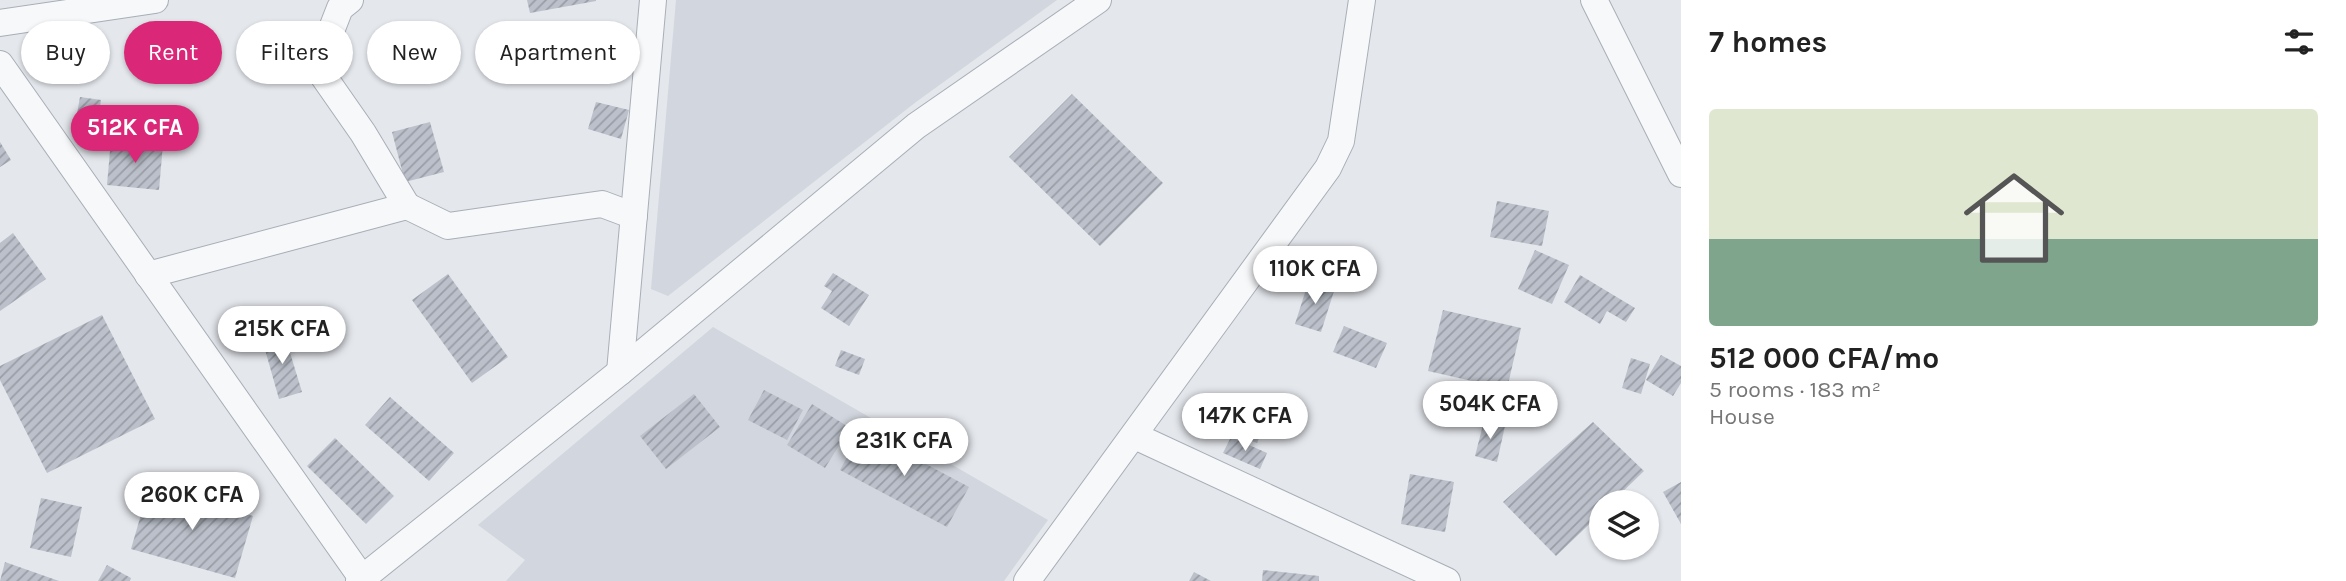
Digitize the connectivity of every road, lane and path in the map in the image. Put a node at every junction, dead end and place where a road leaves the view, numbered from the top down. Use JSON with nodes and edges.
{"nodes":[{"id":1,"x":155,"y":0,"type":"edge"},
{"id":2,"x":350,"y":0,"type":"edge"},
{"id":3,"x":653,"y":0,"type":"edge"},
{"id":4,"x":1098,"y":0,"type":"edge"},
{"id":5,"x":1362,"y":0,"type":"edge"},
{"id":6,"x":1594,"y":0,"type":"edge"},
{"id":7,"x":0,"y":23,"type":"edge"},
{"id":8,"x":0,"y":64,"type":"edge"},
{"id":9,"x":1681,"y":174,"type":"edge"},
{"id":10,"x":407,"y":206,"type":"junction"},
{"id":11,"x":634,"y":216,"type":"junction"},
{"id":12,"x":148,"y":275,"type":"junction"},
{"id":13,"x":620,"y":372,"type":"junction"},
{"id":14,"x":1135,"y":436,"type":"junction"},
{"id":15,"x":361,"y":580,"type":"edge"},
{"id":16,"x":1027,"y":581,"type":"edge"},
{"id":17,"x":1447,"y":581,"type":"edge"}],
"edges":[{"from":1,"to":7,"type":"street"},
{"from":2,"to":10,"type":"street"},
{"from":3,"to":11,"type":"street"},
{"from":4,"to":13,"type":"street"},
{"from":5,"to":14,"type":"street"},
{"from":6,"to":9,"type":"street"},
{"from":8,"to":12,"type":"street"},
{"from":10,"to":11,"type":"street"},
{"from":10,"to":12,"type":"street"},
{"from":11,"to":13,"type":"street"},
{"from":12,"to":15,"type":"street"},
{"from":13,"to":15,"type":"street"},
{"from":14,"to":16,"type":"street"},
{"from":14,"to":17,"type":"street"}]}
